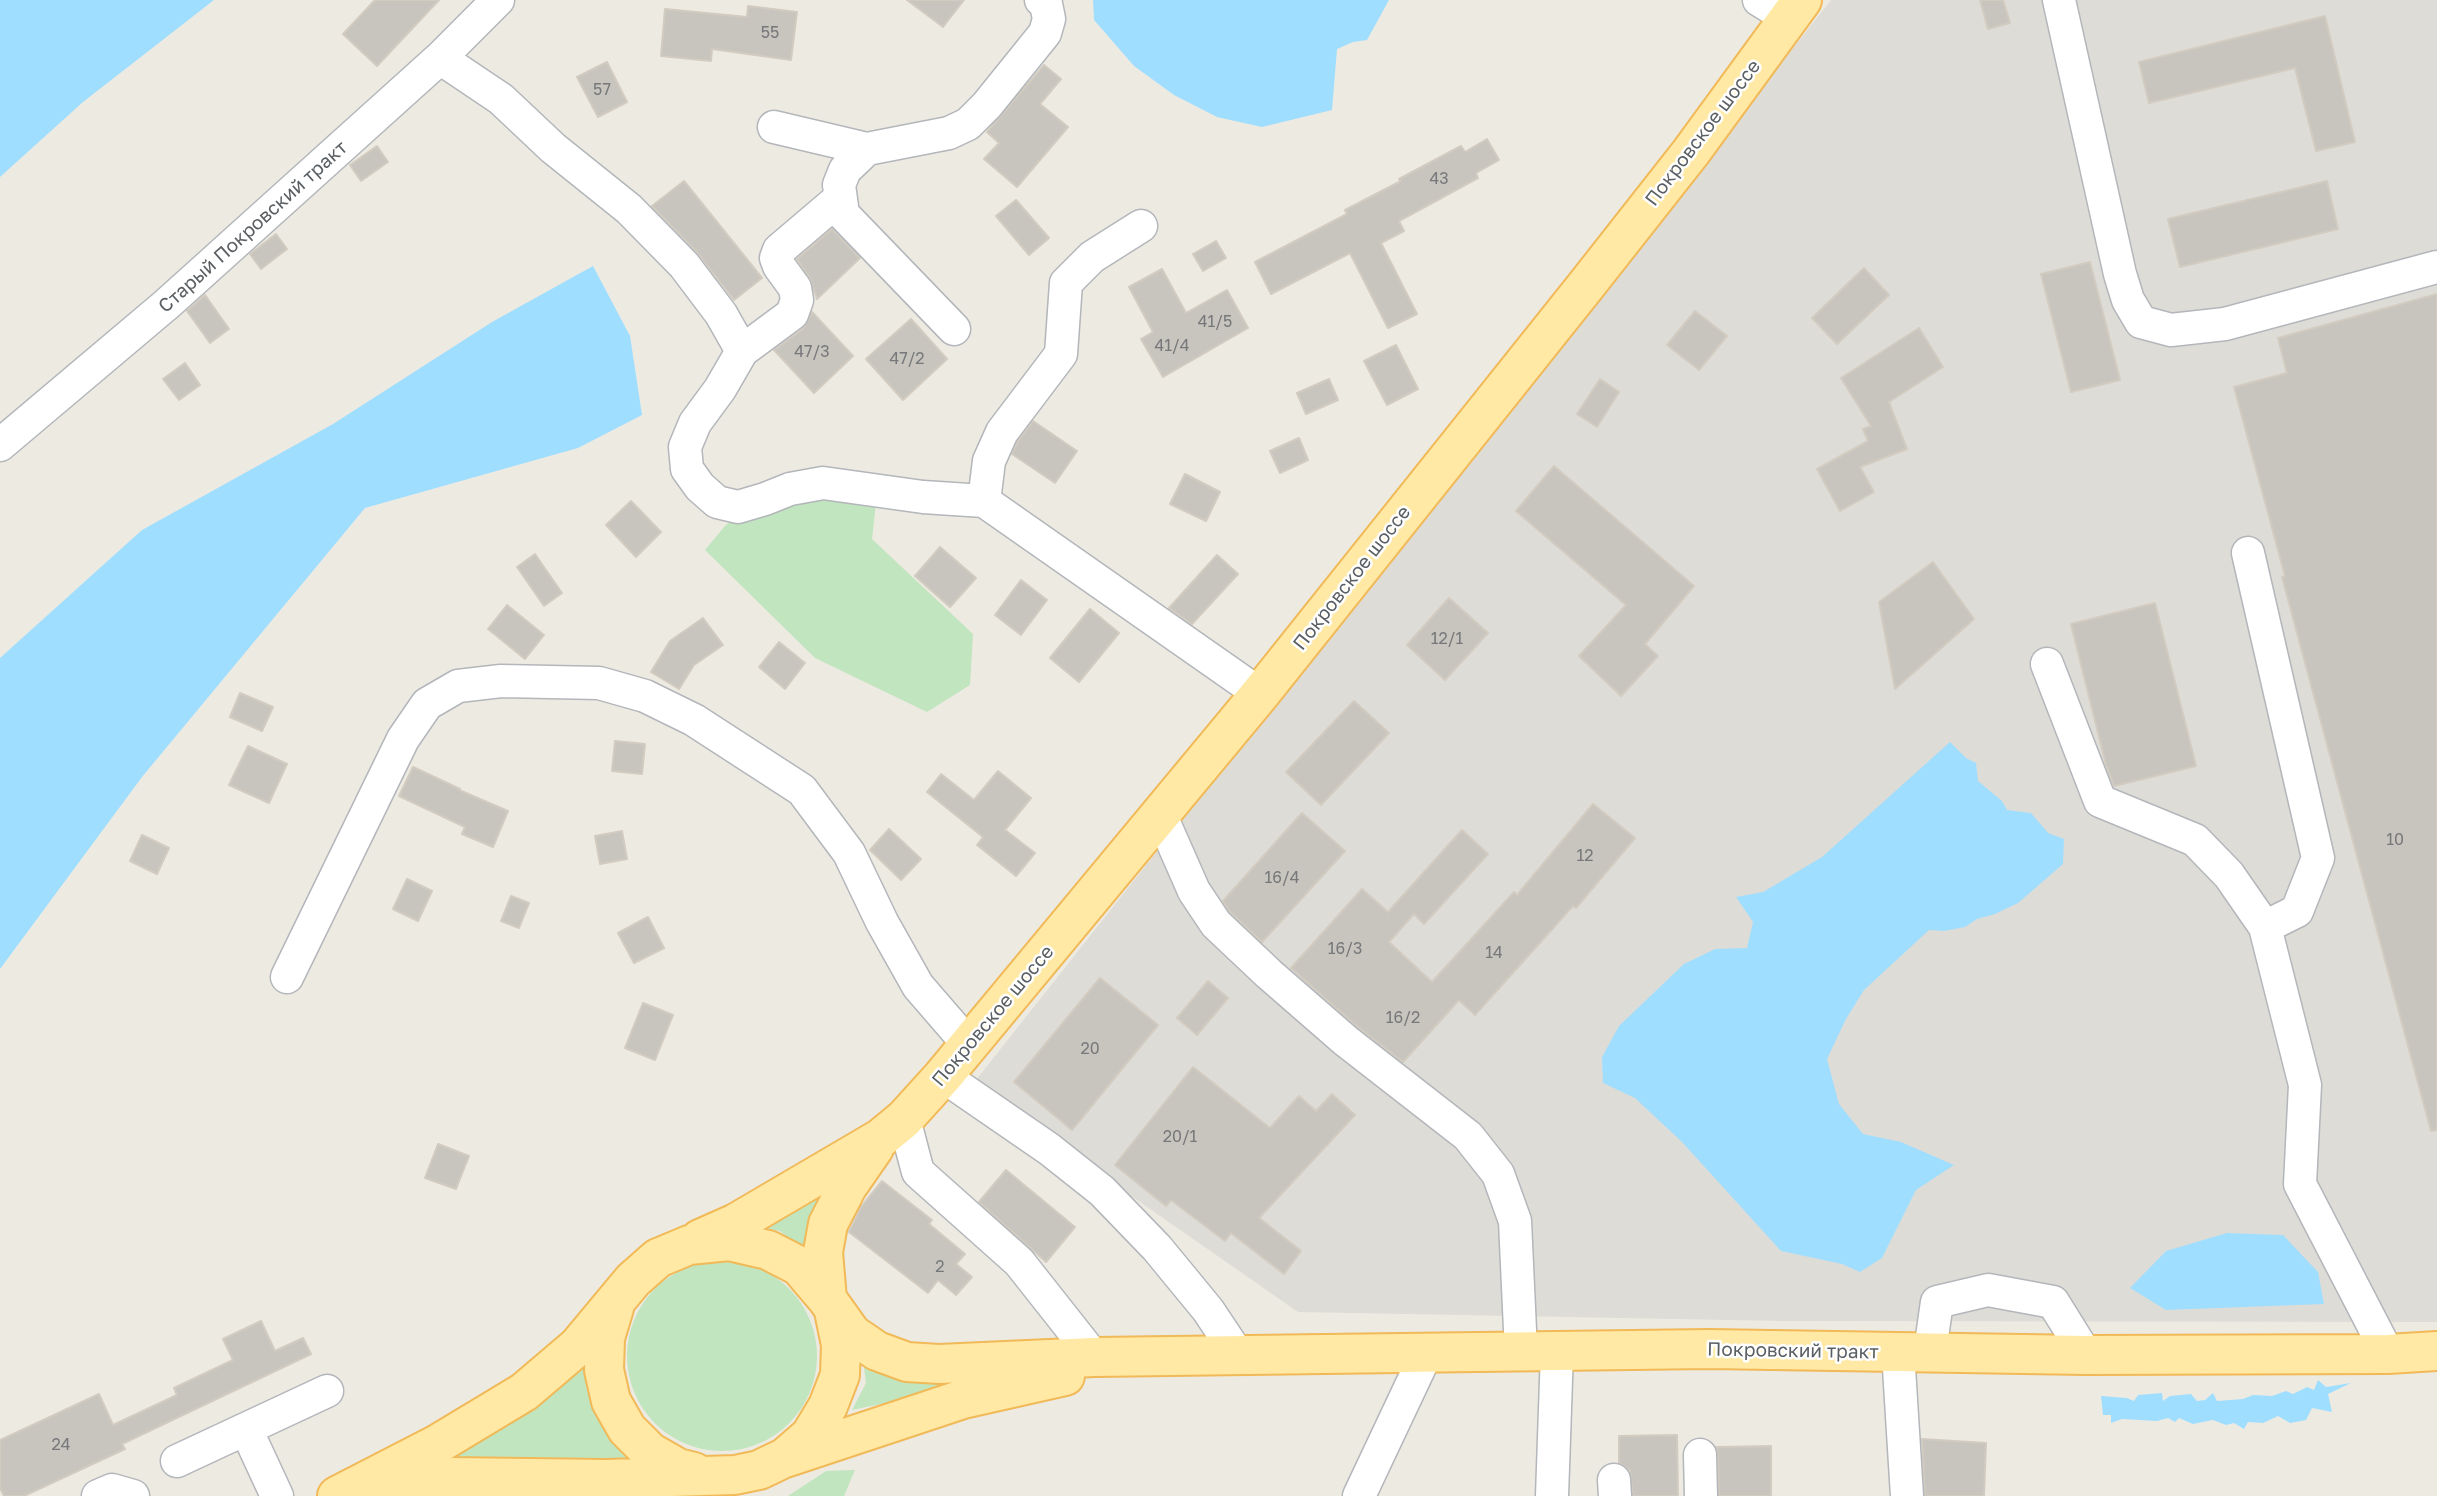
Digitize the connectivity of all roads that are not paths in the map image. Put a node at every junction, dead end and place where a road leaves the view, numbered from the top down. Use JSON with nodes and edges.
{"nodes":[{"id":1,"x":498,"y":0,"type":"edge"},
{"id":2,"x":1041,"y":0,"type":"edge"},
{"id":3,"x":2059,"y":0,"type":"edge"},
{"id":4,"x":1783,"y":6,"type":"edge"},
{"id":5,"x":440,"y":58,"type":"junction"},
{"id":6,"x":774,"y":127,"type":"dead end"},
{"id":7,"x":867,"y":149,"type":"junction"},
{"id":8,"x":839,"y":200,"type":"junction"},
{"id":9,"x":1141,"y":226,"type":"dead end"},
{"id":10,"x":2437,"y":267,"type":"edge"},
{"id":11,"x":954,"y":329,"type":"dead end"},
{"id":12,"x":742,"y":351,"type":"junction"},
{"id":13,"x":0,"y":444,"type":"edge"},
{"id":14,"x":984,"y":500,"type":"junction"},
{"id":15,"x":2248,"y":553,"type":"dead end"},
{"id":16,"x":2047,"y":664,"type":"dead end"},
{"id":17,"x":1260,"y":694,"type":"junction"},
{"id":18,"x":1161,"y":816,"type":"junction"},
{"id":19,"x":2265,"y":927,"type":"junction"},
{"id":20,"x":287,"y":977,"type":"dead end"},
{"id":21,"x":969,"y":1045,"type":"junction"},
{"id":22,"x":943,"y":1076,"type":"junction"},
{"id":23,"x":893,"y":1128,"type":"junction"},
{"id":24,"x":689,"y":1245,"type":"junction"},
{"id":25,"x":633,"y":1280,"type":"junction"},
{"id":26,"x":830,"y":1305,"type":"junction"},
{"id":27,"x":1539,"y":1351,"type":"junction"},
{"id":28,"x":1914,"y":1351,"type":"junction"},
{"id":29,"x":2437,"y":1351,"type":"edge"},
{"id":30,"x":2388,"y":1353,"type":"junction"},
{"id":31,"x":1426,"y":1354,"type":"junction"},
{"id":32,"x":1238,"y":1355,"type":"junction"},
{"id":33,"x":2086,"y":1355,"type":"junction"},
{"id":34,"x":1094,"y":1357,"type":"junction"},
{"id":35,"x":1149,"y":1357,"type":"junction"},
{"id":36,"x":327,"y":1391,"type":"dead end"},
{"id":37,"x":246,"y":1429,"type":"junction"},
{"id":38,"x":1700,"y":1455,"type":"dead end"},
{"id":39,"x":782,"y":1459,"type":"junction"},
{"id":40,"x":177,"y":1461,"type":"dead end"},
{"id":41,"x":724,"y":1482,"type":"edge"},
{"id":42,"x":97,"y":1496,"type":"edge"},
{"id":43,"x":133,"y":1496,"type":"edge"},
{"id":44,"x":277,"y":1496,"type":"edge"},
{"id":45,"x":340,"y":1496,"type":"edge"},
{"id":46,"x":1359,"y":1496,"type":"edge"},
{"id":47,"x":1552,"y":1496,"type":"edge"},
{"id":48,"x":1701,"y":1496,"type":"edge"},
{"id":49,"x":1908,"y":1496,"type":"edge"}],
"edges":[{"from":1,"to":5,"type":"street","name":"Старый Покровский тракт"},
{"from":2,"to":7,"type":"street"},
{"from":3,"to":10,"type":"street"},
{"from":4,"to":17,"type":"main road","name":"Покровское шоссе"},
{"from":5,"to":12,"type":"street"},
{"from":5,"to":13,"type":"street","name":"Старый Покровский тракт"},
{"from":6,"to":7,"type":"street"},
{"from":7,"to":8,"type":"street"},
{"from":8,"to":11,"type":"street"},
{"from":8,"to":12,"type":"street"},
{"from":9,"to":14,"type":"street"},
{"from":12,"to":14,"type":"street"},
{"from":14,"to":17,"type":"street"},
{"from":15,"to":19,"type":"street"},
{"from":16,"to":19,"type":"street"},
{"from":17,"to":18,"type":"main road","name":"Покровское шоссе"},
{"from":18,"to":21,"type":"main road","name":"Покровское шоссе"},
{"from":18,"to":27,"type":"street"},
{"from":19,"to":30,"type":"street"},
{"from":20,"to":21,"type":"street"},
{"from":21,"to":22,"type":"main road","name":"Покровское шоссе"},
{"from":22,"to":23,"type":"main road","name":"Покровское шоссе"},
{"from":22,"to":32,"type":"street"},
{"from":23,"to":24,"type":"main road","name":"Покровское шоссе"},
{"from":23,"to":26,"type":"main road","name":"Покровское шоссе"},
{"from":23,"to":34,"type":"street"},
{"from":24,"to":25,"type":"main road"},
{"from":24,"to":26,"type":"main road"},
{"from":25,"to":41,"type":"main road"},
{"from":25,"to":45,"type":"main road"},
{"from":26,"to":34,"type":"main road"},
{"from":26,"to":39,"type":"main road"},
{"from":27,"to":28,"type":"main road","name":"Покровский тракт"},
{"from":27,"to":31,"type":"main road","name":"Покровский тракт"},
{"from":27,"to":47,"type":"street"},
{"from":28,"to":33,"type":"main road","name":"Покровский тракт"},
{"from":28,"to":33,"type":"street"},
{"from":28,"to":49,"type":"street"},
{"from":29,"to":30,"type":"main road","name":"Покровский тракт"},
{"from":30,"to":33,"type":"main road","name":"Покровский тракт"},
{"from":31,"to":32,"type":"main road","name":"Покровский тракт"},
{"from":31,"to":46,"type":"street"},
{"from":32,"to":35,"type":"main road","name":"Покровский тракт"},
{"from":34,"to":35,"type":"main road"},
{"from":35,"to":39,"type":"main road"},
{"from":36,"to":37,"type":"street"},
{"from":37,"to":40,"type":"street"},
{"from":37,"to":44,"type":"street"},
{"from":38,"to":48,"type":"street"},
{"from":39,"to":41,"type":"main road"},
{"from":41,"to":45,"type":"main road"},
{"from":42,"to":43,"type":"street"}]}
